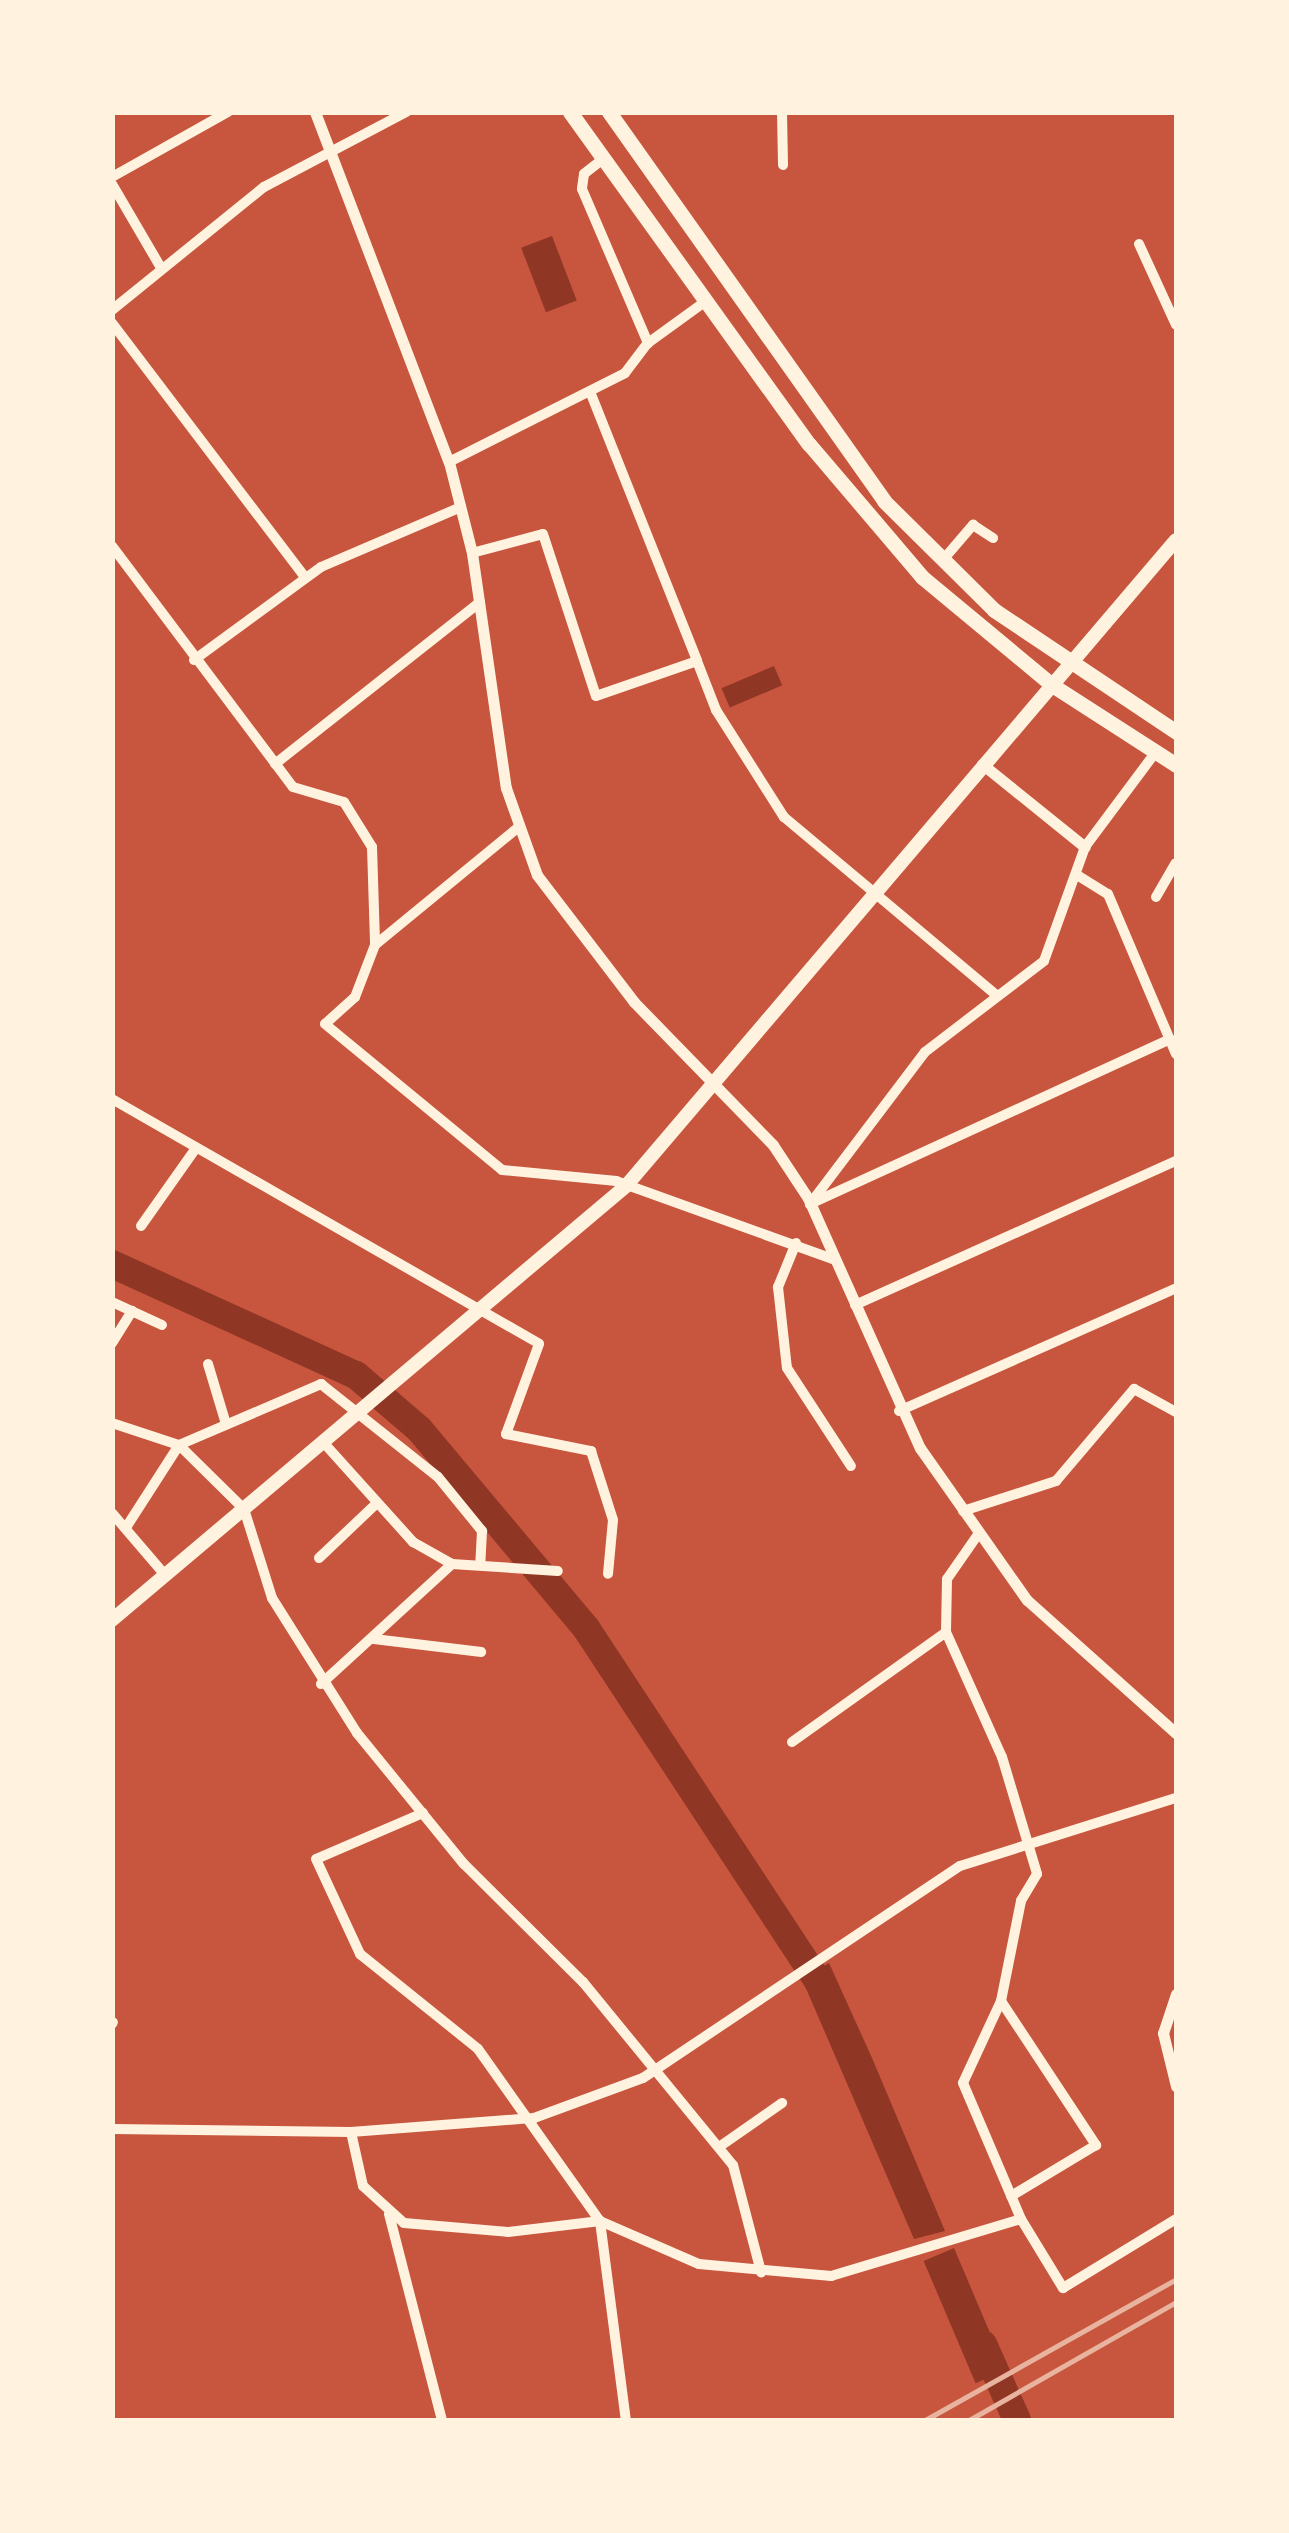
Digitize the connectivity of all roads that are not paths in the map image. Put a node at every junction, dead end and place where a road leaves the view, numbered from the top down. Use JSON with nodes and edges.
{"nodes":[{"id":1,"x":228,"y":112,"type":"edge"},
{"id":2,"x":315,"y":112,"type":"edge"},
{"id":3,"x":406,"y":112,"type":"edge"},
{"id":4,"x":570,"y":112,"type":"edge"},
{"id":5,"x":610,"y":112,"type":"edge"},
{"id":6,"x":782,"y":112,"type":"edge"},
{"id":7,"x":332,"y":153,"type":"junction"},
{"id":8,"x":603,"y":159,"type":"junction"},
{"id":9,"x":783,"y":165,"type":"dead end"},
{"id":10,"x":112,"y":176,"type":"edge"},
{"id":11,"x":112,"y":184,"type":"edge"},
{"id":12,"x":1139,"y":244,"type":"dead end"},
{"id":13,"x":161,"y":268,"type":"junction"},
{"id":14,"x":706,"y":300,"type":"junction"},
{"id":15,"x":112,"y":310,"type":"edge"},
{"id":16,"x":112,"y":323,"type":"edge"},
{"id":17,"x":1176,"y":325,"type":"edge"},
{"id":18,"x":648,"y":343,"type":"junction"},
{"id":19,"x":591,"y":394,"type":"junction"},
{"id":20,"x":449,"y":462,"type":"junction"},
{"id":21,"x":461,"y":507,"type":"junction"},
{"id":22,"x":993,"y":538,"type":"dead end"},
{"id":23,"x":1176,"y":540,"type":"edge"},
{"id":24,"x":112,"y":546,"type":"edge"},
{"id":25,"x":472,"y":553,"type":"junction"},
{"id":26,"x":124,"y":562,"type":"junction"},
{"id":27,"x":941,"y":562,"type":"junction"},
{"id":28,"x":112,"y":570,"type":"edge"},
{"id":29,"x":305,"y":577,"type":"junction"},
{"id":30,"x":480,"y":602,"type":"junction"},
{"id":31,"x":194,"y":660,"type":"junction"},
{"id":32,"x":696,"y":661,"type":"junction"},
{"id":33,"x":1072,"y":663,"type":"junction"},
{"id":34,"x":1052,"y":685,"type":"junction"},
{"id":35,"x":1176,"y":732,"type":"edge"},
{"id":36,"x":1156,"y":753,"type":"junction"},
{"id":37,"x":275,"y":764,"type":"junction"},
{"id":38,"x":982,"y":764,"type":"junction"},
{"id":39,"x":1176,"y":765,"type":"edge"},
{"id":40,"x":516,"y":829,"type":"junction"},
{"id":41,"x":1084,"y":847,"type":"junction"},
{"id":42,"x":1176,"y":862,"type":"edge"},
{"id":43,"x":1077,"y":876,"type":"junction"},
{"id":44,"x":872,"y":894,"type":"junction"},
{"id":45,"x":1156,"y":897,"type":"dead end"},
{"id":46,"x":376,"y":945,"type":"junction"},
{"id":47,"x":997,"y":996,"type":"junction"},
{"id":48,"x":1170,"y":1039,"type":"junction"},
{"id":49,"x":1176,"y":1054,"type":"edge"},
{"id":50,"x":716,"y":1088,"type":"junction"},
{"id":51,"x":112,"y":1099,"type":"edge"},
{"id":52,"x":196,"y":1148,"type":"junction"},
{"id":53,"x":1176,"y":1161,"type":"edge"},
{"id":54,"x":626,"y":1186,"type":"junction"},
{"id":55,"x":810,"y":1204,"type":"junction"},
{"id":56,"x":140,"y":1226,"type":"dead end"},
{"id":57,"x":796,"y":1243,"type":"junction"},
{"id":58,"x":836,"y":1260,"type":"junction"},
{"id":59,"x":1176,"y":1288,"type":"edge"},
{"id":60,"x":112,"y":1302,"type":"edge"},
{"id":61,"x":855,"y":1305,"type":"junction"},
{"id":62,"x":480,"y":1310,"type":"junction"},
{"id":63,"x":132,"y":1311,"type":"junction"},
{"id":64,"x":162,"y":1324,"type":"dead end"},
{"id":65,"x":114,"y":1338,"type":"edge"},
{"id":66,"x":208,"y":1364,"type":"dead end"},
{"id":67,"x":362,"y":1409,"type":"junction"},
{"id":68,"x":899,"y":1411,"type":"junction"},
{"id":69,"x":1176,"y":1412,"type":"edge"},
{"id":70,"x":112,"y":1423,"type":"edge"},
{"id":71,"x":226,"y":1424,"type":"junction"},
{"id":72,"x":323,"y":1442,"type":"junction"},
{"id":73,"x":179,"y":1446,"type":"junction"},
{"id":74,"x":851,"y":1466,"type":"dead end"},
{"id":75,"x":376,"y":1504,"type":"junction"},
{"id":76,"x":963,"y":1511,"type":"junction"},
{"id":77,"x":112,"y":1513,"type":"edge"},
{"id":78,"x":247,"y":1516,"type":"junction"},
{"id":79,"x":127,"y":1526,"type":"junction"},
{"id":80,"x":979,"y":1532,"type":"junction"},
{"id":81,"x":318,"y":1558,"type":"dead end"},
{"id":82,"x":452,"y":1564,"type":"junction"},
{"id":83,"x":480,"y":1564,"type":"junction"},
{"id":84,"x":558,"y":1570,"type":"dead end"},
{"id":85,"x":608,"y":1574,"type":"dead end"},
{"id":86,"x":165,"y":1575,"type":"junction"},
{"id":87,"x":112,"y":1620,"type":"edge"},
{"id":88,"x":946,"y":1632,"type":"junction"},
{"id":89,"x":374,"y":1638,"type":"junction"},
{"id":90,"x":481,"y":1652,"type":"dead end"},
{"id":91,"x":320,"y":1684,"type":"junction"},
{"id":92,"x":1176,"y":1734,"type":"edge"},
{"id":93,"x":792,"y":1742,"type":"dead end"},
{"id":94,"x":1176,"y":1798,"type":"edge"},
{"id":95,"x":422,"y":1813,"type":"junction"},
{"id":96,"x":1032,"y":1844,"type":"junction"},
{"id":97,"x":1176,"y":1994,"type":"edge"},
{"id":98,"x":1001,"y":2001,"type":"junction"},
{"id":99,"x":655,"y":2070,"type":"junction"},
{"id":100,"x":1176,"y":2086,"type":"edge"},
{"id":101,"x":782,"y":2104,"type":"dead end"},
{"id":102,"x":534,"y":2118,"type":"junction"},
{"id":103,"x":112,"y":2129,"type":"edge"},
{"id":104,"x":351,"y":2132,"type":"junction"},
{"id":105,"x":718,"y":2147,"type":"junction"},
{"id":106,"x":1011,"y":2196,"type":"junction"},
{"id":107,"x":389,"y":2214,"type":"junction"},
{"id":108,"x":1021,"y":2219,"type":"junction"},
{"id":109,"x":1176,"y":2219,"type":"edge"},
{"id":110,"x":600,"y":2221,"type":"junction"},
{"id":111,"x":761,"y":2272,"type":"junction"},
{"id":112,"x":442,"y":2420,"type":"edge"},
{"id":113,"x":626,"y":2420,"type":"edge"}],
"edges":[{"from":1,"to":10,"type":"street"},
{"from":2,"to":7,"type":"street"},
{"from":3,"to":7,"type":"street"},
{"from":4,"to":8,"type":"main road"},
{"from":5,"to":27,"type":"main road"},
{"from":6,"to":9,"type":"street"},
{"from":7,"to":13,"type":"street"},
{"from":7,"to":20,"type":"street"},
{"from":8,"to":14,"type":"main road"},
{"from":8,"to":18,"type":"street"},
{"from":11,"to":13,"type":"street"},
{"from":12,"to":17,"type":"street"},
{"from":13,"to":15,"type":"street"},
{"from":14,"to":18,"type":"street"},
{"from":14,"to":34,"type":"main road"},
{"from":16,"to":29,"type":"street"},
{"from":18,"to":19,"type":"street"},
{"from":19,"to":20,"type":"street"},
{"from":19,"to":32,"type":"street"},
{"from":20,"to":21,"type":"street"},
{"from":21,"to":25,"type":"street"},
{"from":21,"to":29,"type":"street"},
{"from":22,"to":27,"type":"street"},
{"from":23,"to":33,"type":"main road"},
{"from":24,"to":26,"type":"street"},
{"from":25,"to":30,"type":"street"},
{"from":25,"to":32,"type":"street"},
{"from":26,"to":28,"type":"street"},
{"from":26,"to":31,"type":"street"},
{"from":27,"to":33,"type":"main road"},
{"from":29,"to":31,"type":"street"},
{"from":30,"to":37,"type":"street"},
{"from":30,"to":40,"type":"street"},
{"from":31,"to":37,"type":"street"},
{"from":32,"to":44,"type":"street"},
{"from":33,"to":34,"type":"main road"},
{"from":33,"to":35,"type":"main road"},
{"from":34,"to":36,"type":"main road"},
{"from":34,"to":38,"type":"main road"},
{"from":36,"to":39,"type":"main road"},
{"from":36,"to":41,"type":"street"},
{"from":37,"to":46,"type":"street"},
{"from":38,"to":41,"type":"street"},
{"from":38,"to":44,"type":"main road"},
{"from":40,"to":46,"type":"street"},
{"from":40,"to":50,"type":"street"},
{"from":41,"to":43,"type":"street"},
{"from":42,"to":45,"type":"street"},
{"from":43,"to":47,"type":"street"},
{"from":43,"to":48,"type":"street"},
{"from":44,"to":47,"type":"street"},
{"from":44,"to":50,"type":"main road"},
{"from":46,"to":54,"type":"street"},
{"from":47,"to":55,"type":"street"},
{"from":48,"to":49,"type":"street"},
{"from":48,"to":55,"type":"street"},
{"from":50,"to":54,"type":"main road"},
{"from":50,"to":55,"type":"street"},
{"from":51,"to":52,"type":"street"},
{"from":52,"to":56,"type":"street"},
{"from":52,"to":62,"type":"street"},
{"from":53,"to":61,"type":"street"},
{"from":54,"to":57,"type":"street"},
{"from":54,"to":62,"type":"main road"},
{"from":55,"to":58,"type":"street"},
{"from":57,"to":58,"type":"street"},
{"from":57,"to":74,"type":"street"},
{"from":58,"to":61,"type":"street"},
{"from":59,"to":68,"type":"street"},
{"from":60,"to":63,"type":"street"},
{"from":61,"to":68,"type":"street"},
{"from":62,"to":67,"type":"main road"},
{"from":62,"to":85,"type":"street"},
{"from":63,"to":64,"type":"street"},
{"from":63,"to":65,"type":"street"},
{"from":66,"to":71,"type":"street"},
{"from":67,"to":71,"type":"street"},
{"from":67,"to":72,"type":"main road"},
{"from":67,"to":83,"type":"street"},
{"from":68,"to":76,"type":"street"},
{"from":69,"to":76,"type":"street"},
{"from":70,"to":73,"type":"street"},
{"from":71,"to":73,"type":"street"},
{"from":72,"to":75,"type":"street"},
{"from":72,"to":78,"type":"main road"},
{"from":73,"to":78,"type":"street"},
{"from":73,"to":79,"type":"street"},
{"from":75,"to":81,"type":"street"},
{"from":75,"to":82,"type":"street"},
{"from":76,"to":80,"type":"street"},
{"from":77,"to":79,"type":"street"},
{"from":78,"to":86,"type":"main road"},
{"from":78,"to":91,"type":"street"},
{"from":79,"to":86,"type":"street"},
{"from":80,"to":88,"type":"street"},
{"from":80,"to":92,"type":"street"},
{"from":82,"to":83,"type":"street"},
{"from":82,"to":89,"type":"street"},
{"from":83,"to":84,"type":"street"},
{"from":86,"to":87,"type":"main road"},
{"from":88,"to":93,"type":"street"},
{"from":88,"to":96,"type":"street"},
{"from":89,"to":90,"type":"street"},
{"from":89,"to":91,"type":"street"},
{"from":91,"to":95,"type":"street"},
{"from":94,"to":96,"type":"street"},
{"from":95,"to":99,"type":"street"},
{"from":95,"to":102,"type":"street"},
{"from":96,"to":98,"type":"street"},
{"from":96,"to":99,"type":"street"},
{"from":97,"to":100,"type":"street"},
{"from":98,"to":106,"type":"street"},
{"from":98,"to":106,"type":"street"},
{"from":99,"to":102,"type":"street"},
{"from":99,"to":105,"type":"street"},
{"from":101,"to":105,"type":"street"},
{"from":102,"to":104,"type":"street"},
{"from":102,"to":110,"type":"street"},
{"from":103,"to":104,"type":"street"},
{"from":104,"to":107,"type":"street"},
{"from":105,"to":111,"type":"street"},
{"from":106,"to":108,"type":"street"},
{"from":107,"to":110,"type":"street"},
{"from":107,"to":112,"type":"street"},
{"from":108,"to":109,"type":"street"},
{"from":108,"to":111,"type":"street"},
{"from":110,"to":111,"type":"street"},
{"from":110,"to":113,"type":"street"}]}
